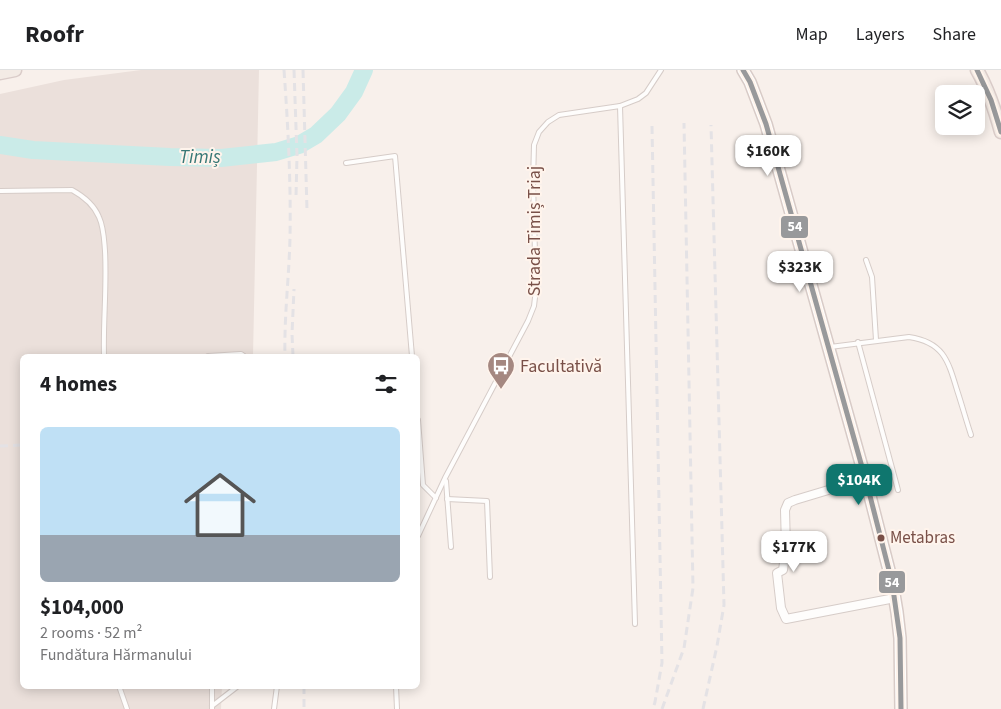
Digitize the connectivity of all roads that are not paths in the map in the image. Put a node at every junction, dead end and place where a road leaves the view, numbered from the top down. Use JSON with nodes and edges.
{"nodes":[{"id":1,"x":15,"y":70,"type":"edge"},
{"id":2,"x":661,"y":70,"type":"edge"},
{"id":3,"x":743,"y":70,"type":"edge"},
{"id":4,"x":978,"y":70,"type":"edge"},
{"id":5,"x":0,"y":73,"type":"edge"},
{"id":6,"x":620,"y":106,"type":"junction"},
{"id":7,"x":1001,"y":132,"type":"edge"},
{"id":8,"x":346,"y":163,"type":"dead end"},
{"id":9,"x":0,"y":191,"type":"edge"},
{"id":10,"x":866,"y":260,"type":"dead end"},
{"id":11,"x":876,"y":340,"type":"junction"},
{"id":12,"x":858,"y":342,"type":"junction"},
{"id":13,"x":828,"y":347,"type":"junction"},
{"id":14,"x":104,"y":354,"type":"edge"},
{"id":15,"x":412,"y":354,"type":"edge"},
{"id":16,"x":970,"y":435,"type":"dead end"},
{"id":17,"x":420,"y":446,"type":"edge"},
{"id":18,"x":445,"y":478,"type":"junction"},
{"id":19,"x":866,"y":479,"type":"junction"},
{"id":20,"x":898,"y":490,"type":"dead end"},
{"id":21,"x":436,"y":498,"type":"junction"},
{"id":22,"x":447,"y":499,"type":"junction"},
{"id":23,"x":420,"y":532,"type":"edge"},
{"id":24,"x":451,"y":547,"type":"dead end"},
{"id":25,"x":490,"y":577,"type":"dead end"},
{"id":26,"x":895,"y":598,"type":"junction"},
{"id":27,"x":635,"y":624,"type":"dead end"},
{"id":28,"x":120,"y":689,"type":"edge"},
{"id":29,"x":212,"y":689,"type":"edge"},
{"id":30,"x":234,"y":689,"type":"edge"},
{"id":31,"x":277,"y":689,"type":"edge"},
{"id":32,"x":396,"y":689,"type":"edge"},
{"id":33,"x":212,"y":708,"type":"edge"},
{"id":34,"x":127,"y":709,"type":"edge"},
{"id":35,"x":274,"y":709,"type":"edge"},
{"id":36,"x":397,"y":709,"type":"edge"},
{"id":37,"x":901,"y":709,"type":"edge"}],
"edges":[{"from":1,"to":5,"type":"main road"},
{"from":2,"to":6,"type":"lane","name":"Strada Timiș Triaj"},
{"from":3,"to":13,"type":"main road"},
{"from":4,"to":7,"type":"main road"},
{"from":6,"to":18,"type":"lane","name":"Strada Timiș Triaj"},
{"from":6,"to":27,"type":"lane"},
{"from":8,"to":15,"type":"lane"},
{"from":9,"to":14,"type":"lane"},
{"from":10,"to":11,"type":"lane"},
{"from":11,"to":12,"type":"lane"},
{"from":11,"to":16,"type":"lane"},
{"from":12,"to":13,"type":"lane"},
{"from":12,"to":20,"type":"lane"},
{"from":13,"to":19,"type":"main road"},
{"from":17,"to":21,"type":"lane"},
{"from":18,"to":21,"type":"lane","name":"Strada Timiș Triaj"},
{"from":18,"to":22,"type":"lane"},
{"from":19,"to":26,"type":"main road"},
{"from":19,"to":26,"type":"street"},
{"from":21,"to":23,"type":"lane","name":"Strada Timiș Triaj"},
{"from":22,"to":24,"type":"lane"},
{"from":22,"to":25,"type":"lane"},
{"from":26,"to":37,"type":"main road"},
{"from":28,"to":34,"type":"lane"},
{"from":29,"to":33,"type":"lane"},
{"from":30,"to":33,"type":"lane"},
{"from":31,"to":35,"type":"lane"},
{"from":32,"to":36,"type":"lane"}]}
